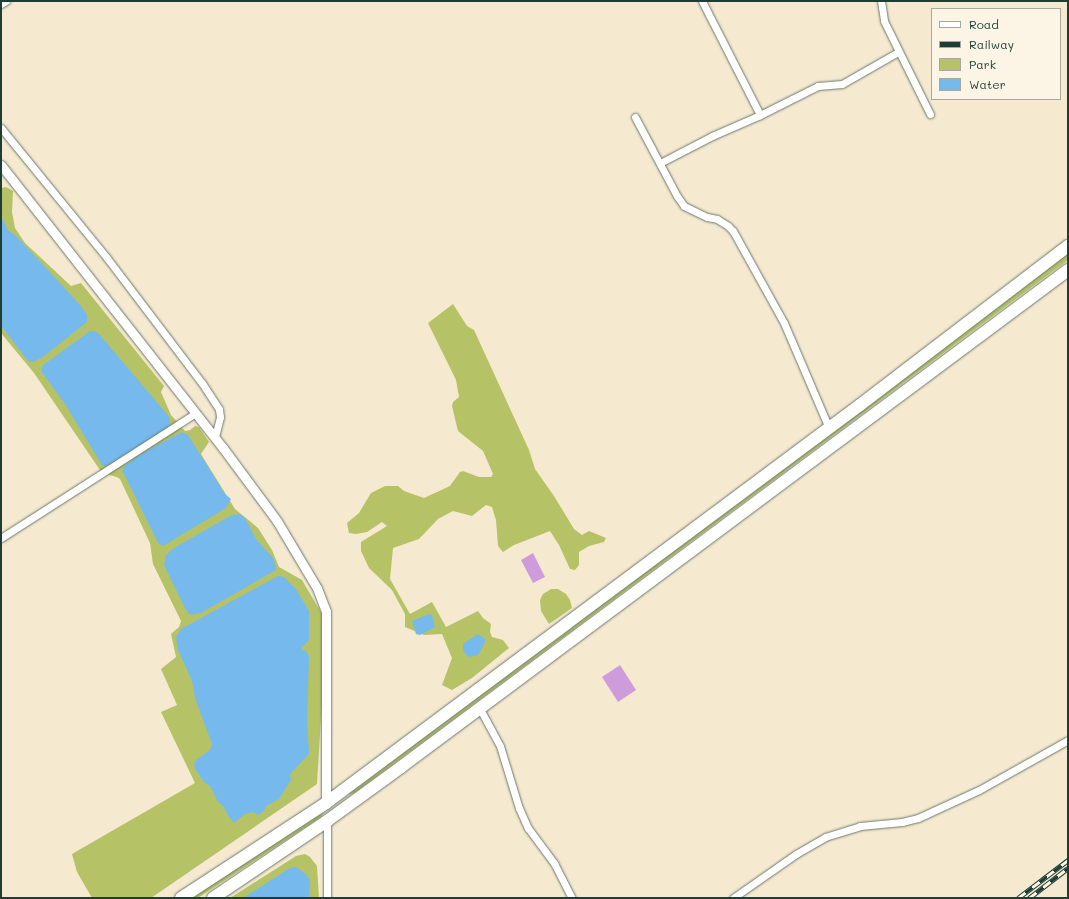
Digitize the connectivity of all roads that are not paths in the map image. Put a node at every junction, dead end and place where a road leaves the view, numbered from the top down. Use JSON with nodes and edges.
{"nodes":[{"id":1,"x":6,"y":1,"type":"edge"},
{"id":2,"x":702,"y":1,"type":"edge"},
{"id":3,"x":881,"y":1,"type":"edge"},
{"id":4,"x":1,"y":4,"type":"edge"},
{"id":5,"x":898,"y":52,"type":"junction"},
{"id":6,"x":930,"y":114,"type":"dead end"},
{"id":7,"x":760,"y":115,"type":"junction"},
{"id":8,"x":635,"y":117,"type":"dead end"},
{"id":9,"x":1,"y":128,"type":"edge"},
{"id":10,"x":660,"y":163,"type":"junction"},
{"id":11,"x":1,"y":165,"type":"edge"},
{"id":12,"x":1068,"y":246,"type":"edge"},
{"id":13,"x":1068,"y":270,"type":"edge"},
{"id":14,"x":196,"y":413,"type":"junction"},
{"id":15,"x":829,"y":428,"type":"junction"},
{"id":16,"x":215,"y":437,"type":"junction"},
{"id":17,"x":1,"y":538,"type":"edge"},
{"id":18,"x":480,"y":709,"type":"junction"},
{"id":19,"x":1068,"y":740,"type":"edge"},
{"id":20,"x":326,"y":803,"type":"junction"},
{"id":21,"x":327,"y":822,"type":"junction"},
{"id":22,"x":181,"y":898,"type":"edge"},
{"id":23,"x":213,"y":898,"type":"edge"},
{"id":24,"x":327,"y":898,"type":"edge"},
{"id":25,"x":572,"y":898,"type":"edge"},
{"id":26,"x":733,"y":898,"type":"edge"}],
"edges":[{"from":1,"to":4,"type":"street"},
{"from":2,"to":7,"type":"street"},
{"from":3,"to":5,"type":"street"},
{"from":5,"to":6,"type":"street"},
{"from":5,"to":7,"type":"street"},
{"from":7,"to":10,"type":"street"},
{"from":8,"to":10,"type":"street"},
{"from":9,"to":16,"type":"street"},
{"from":10,"to":15,"type":"street"},
{"from":11,"to":14,"type":"street"},
{"from":12,"to":15,"type":"highway"},
{"from":13,"to":18,"type":"highway"},
{"from":14,"to":16,"type":"street"},
{"from":14,"to":17,"type":"street"},
{"from":15,"to":20,"type":"highway"},
{"from":16,"to":20,"type":"street"},
{"from":18,"to":21,"type":"highway"},
{"from":18,"to":25,"type":"street"},
{"from":19,"to":26,"type":"street"},
{"from":20,"to":22,"type":"highway"},
{"from":21,"to":23,"type":"highway"},
{"from":21,"to":24,"type":"street"}]}
